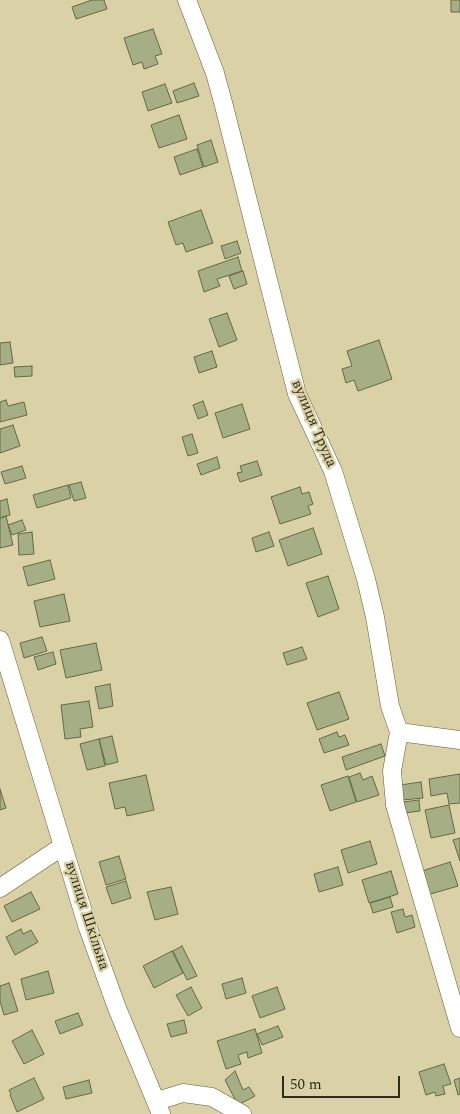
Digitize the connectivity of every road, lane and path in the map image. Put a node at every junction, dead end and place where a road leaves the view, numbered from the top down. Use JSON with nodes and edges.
{"nodes":[{"id":1,"x":188,"y":0,"type":"edge"},
{"id":2,"x":1,"y":647,"type":"edge"},
{"id":3,"x":400,"y":732,"type":"junction"},
{"id":4,"x":460,"y":740,"type":"edge"},
{"id":5,"x":63,"y":846,"type":"junction"},
{"id":6,"x":0,"y":888,"type":"edge"},
{"id":7,"x":460,"y":1028,"type":"edge"},
{"id":8,"x":159,"y":1107,"type":"edge"},
{"id":9,"x":242,"y":1114,"type":"edge"}],
"edges":[{"from":1,"to":3,"type":"street","name":"вулиця Труда"},
{"from":2,"to":5,"type":"street","name":"вулиця Шкільна"},
{"from":3,"to":4,"type":"street"},
{"from":3,"to":7,"type":"street"},
{"from":5,"to":6,"type":"street"},
{"from":5,"to":8,"type":"street","name":"вулиця Шкільна"},
{"from":8,"to":9,"type":"street","name":"вулиця Шкільна"}]}
